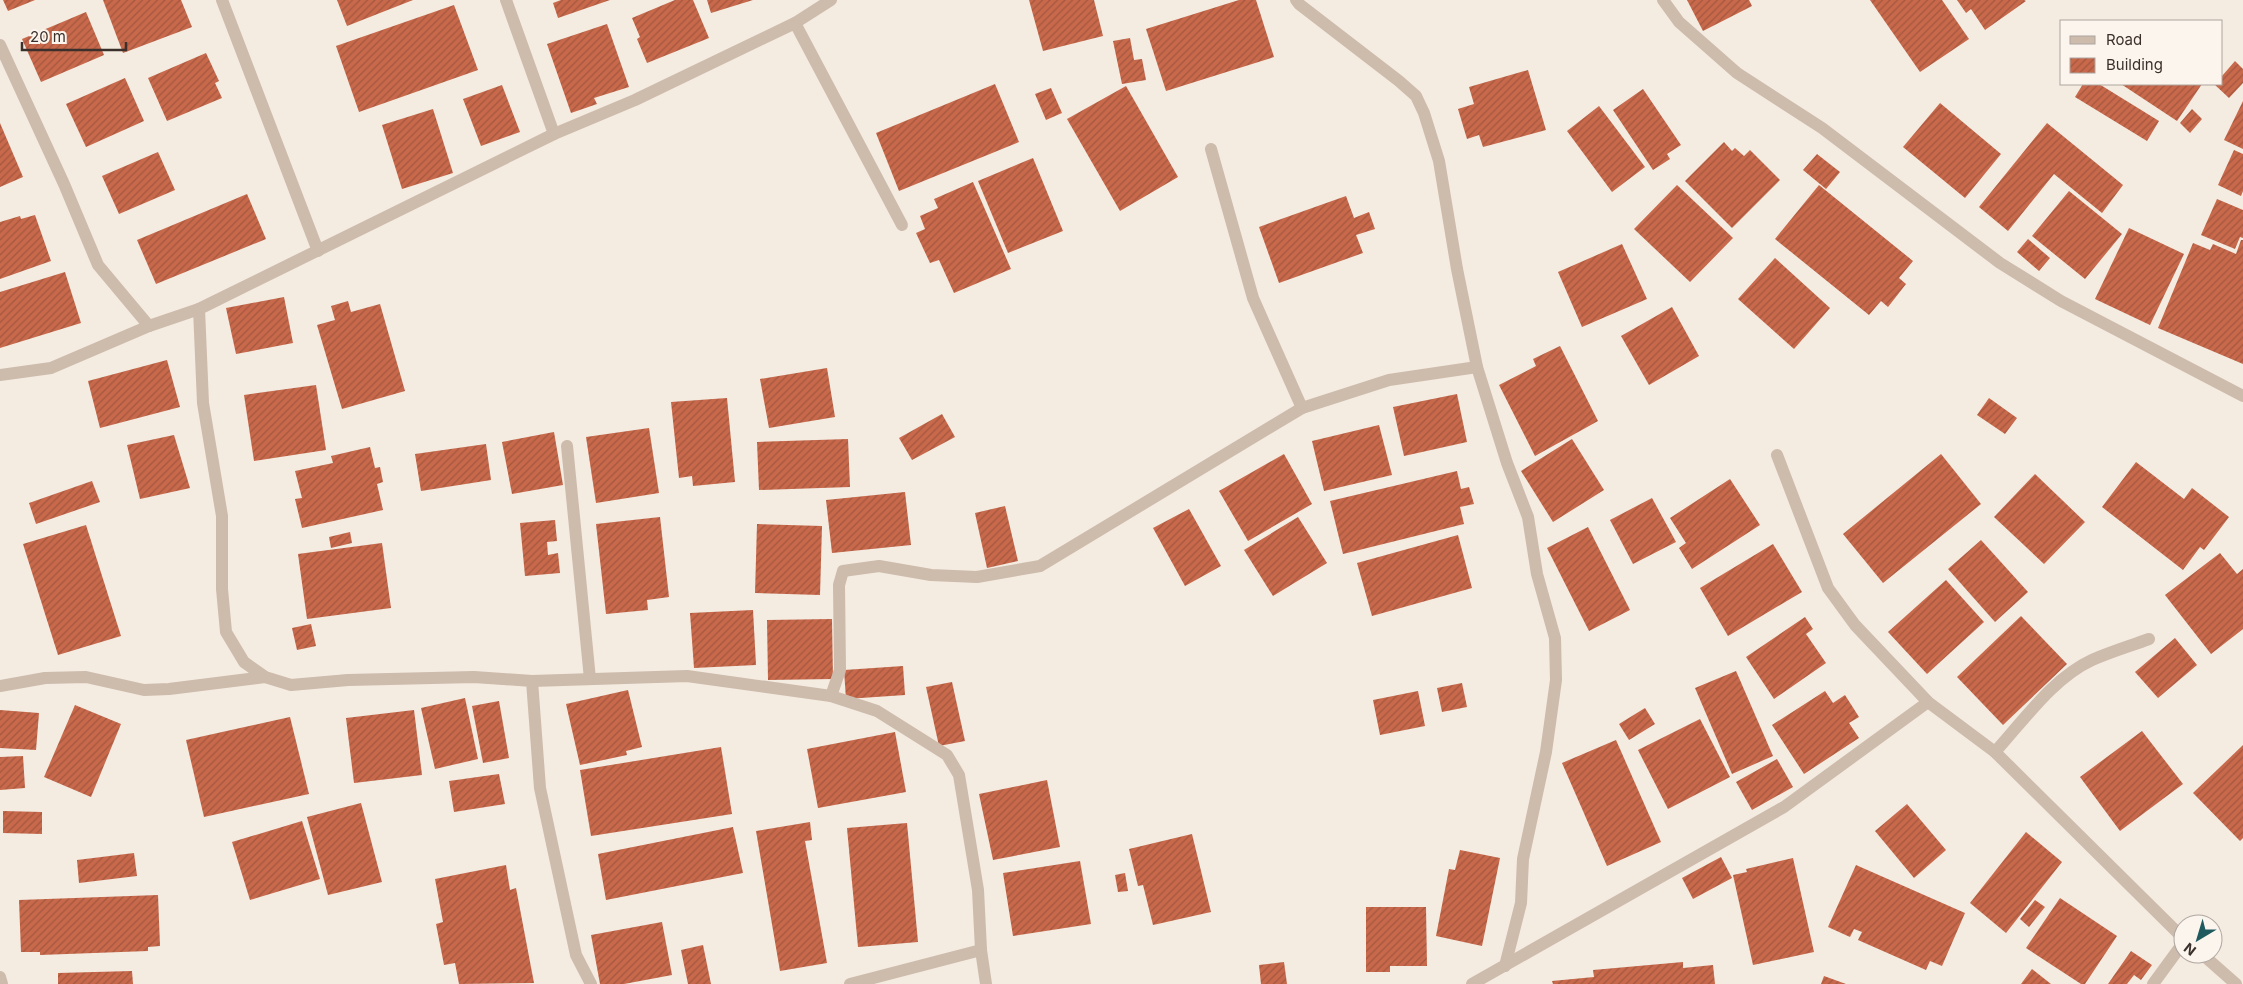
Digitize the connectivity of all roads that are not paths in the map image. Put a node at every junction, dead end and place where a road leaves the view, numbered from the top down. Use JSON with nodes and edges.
{"nodes":[{"id":1,"x":222,"y":0,"type":"edge"},
{"id":2,"x":506,"y":0,"type":"edge"},
{"id":3,"x":832,"y":0,"type":"edge"},
{"id":4,"x":1296,"y":0,"type":"edge"},
{"id":5,"x":1663,"y":0,"type":"edge"},
{"id":6,"x":795,"y":23,"type":"junction"},
{"id":7,"x":0,"y":45,"type":"edge"},
{"id":8,"x":554,"y":134,"type":"junction"},
{"id":9,"x":1212,"y":149,"type":"dead end"},
{"id":10,"x":902,"y":225,"type":"dead end"},
{"id":11,"x":318,"y":252,"type":"junction"},
{"id":12,"x":199,"y":309,"type":"junction"},
{"id":13,"x":150,"y":326,"type":"junction"},
{"id":14,"x":1477,"y":367,"type":"junction"},
{"id":15,"x":0,"y":375,"type":"edge"},
{"id":16,"x":2243,"y":396,"type":"edge"},
{"id":17,"x":1302,"y":408,"type":"junction"},
{"id":18,"x":567,"y":446,"type":"dead end"},
{"id":19,"x":1777,"y":455,"type":"dead end"},
{"id":20,"x":2149,"y":639,"type":"dead end"},
{"id":21,"x":265,"y":677,"type":"junction"},
{"id":22,"x":590,"y":679,"type":"junction"},
{"id":23,"x":532,"y":681,"type":"junction"},
{"id":24,"x":0,"y":686,"type":"edge"},
{"id":25,"x":831,"y":696,"type":"junction"},
{"id":26,"x":1928,"y":702,"type":"junction"},
{"id":27,"x":1995,"y":752,"type":"junction"},
{"id":28,"x":2173,"y":928,"type":"edge"},
{"id":29,"x":981,"y":950,"type":"junction"},
{"id":30,"x":2173,"y":957,"type":"edge"},
{"id":31,"x":2213,"y":964,"type":"edge"},
{"id":32,"x":1505,"y":966,"type":"junction"},
{"id":33,"x":0,"y":977,"type":"edge"},
{"id":34,"x":2,"y":984,"type":"edge"},
{"id":35,"x":591,"y":984,"type":"edge"},
{"id":36,"x":850,"y":984,"type":"edge"},
{"id":37,"x":986,"y":984,"type":"edge"},
{"id":38,"x":1472,"y":984,"type":"edge"},
{"id":39,"x":2153,"y":984,"type":"edge"},
{"id":40,"x":2236,"y":984,"type":"edge"}],
"edges":[{"from":1,"to":11,"type":"street"},
{"from":2,"to":8,"type":"street"},
{"from":3,"to":6,"type":"street"},
{"from":4,"to":14,"type":"street"},
{"from":5,"to":16,"type":"street"},
{"from":6,"to":8,"type":"street"},
{"from":6,"to":10,"type":"street"},
{"from":7,"to":13,"type":"street"},
{"from":8,"to":11,"type":"street"},
{"from":9,"to":17,"type":"street"},
{"from":11,"to":12,"type":"street"},
{"from":12,"to":13,"type":"street"},
{"from":12,"to":21,"type":"street"},
{"from":13,"to":15,"type":"street"},
{"from":14,"to":17,"type":"street"},
{"from":14,"to":32,"type":"street"},
{"from":17,"to":25,"type":"street"},
{"from":18,"to":22,"type":"street"},
{"from":19,"to":26,"type":"street"},
{"from":20,"to":27,"type":"street"},
{"from":21,"to":23,"type":"street"},
{"from":21,"to":24,"type":"street"},
{"from":22,"to":23,"type":"street"},
{"from":22,"to":25,"type":"street"},
{"from":23,"to":35,"type":"street"},
{"from":25,"to":29,"type":"street"},
{"from":26,"to":27,"type":"street"},
{"from":26,"to":32,"type":"street"},
{"from":27,"to":28,"type":"street"},
{"from":29,"to":36,"type":"street"},
{"from":29,"to":37,"type":"street"},
{"from":30,"to":39,"type":"street"},
{"from":31,"to":40,"type":"street"},
{"from":32,"to":38,"type":"street"},
{"from":33,"to":34,"type":"street"}]}
